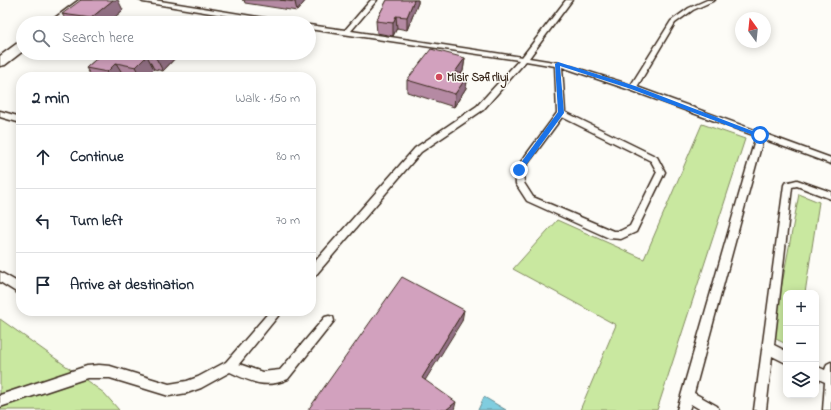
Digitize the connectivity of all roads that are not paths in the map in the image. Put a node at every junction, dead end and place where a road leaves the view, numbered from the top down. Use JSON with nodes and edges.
{"nodes":[{"id":1,"x":86,"y":0,"type":"edge"},
{"id":2,"x":143,"y":0,"type":"edge"},
{"id":3,"x":184,"y":0,"type":"edge"},
{"id":4,"x":374,"y":0,"type":"edge"},
{"id":5,"x":569,"y":0,"type":"edge"},
{"id":6,"x":712,"y":0,"type":"edge"},
{"id":7,"x":177,"y":6,"type":"junction"},
{"id":8,"x":64,"y":16,"type":"edge"},
{"id":9,"x":239,"y":16,"type":"edge"},
{"id":10,"x":316,"y":28,"type":"edge"},
{"id":11,"x":346,"y":33,"type":"junction"},
{"id":12,"x":16,"y":50,"type":"edge"},
{"id":13,"x":524,"y":59,"type":"junction"},
{"id":14,"x":0,"y":62,"type":"edge"},
{"id":15,"x":558,"y":64,"type":"junction"},
{"id":16,"x":633,"y":88,"type":"junction"},
{"id":17,"x":561,"y":113,"type":"junction"},
{"id":18,"x":0,"y":114,"type":"edge"},
{"id":19,"x":16,"y":119,"type":"edge"},
{"id":20,"x":760,"y":135,"type":"junction"},
{"id":21,"x":831,"y":161,"type":"edge"},
{"id":22,"x":831,"y":196,"type":"edge"},
{"id":23,"x":316,"y":267,"type":"edge"},
{"id":24,"x":0,"y":277,"type":"edge"},
{"id":25,"x":16,"y":287,"type":"edge"},
{"id":26,"x":273,"y":316,"type":"edge"},
{"id":27,"x":329,"y":321,"type":"dead end"},
{"id":28,"x":769,"y":349,"type":"junction"},
{"id":29,"x":783,"y":356,"type":"edge"},
{"id":30,"x":230,"y":366,"type":"junction"},
{"id":31,"x":819,"y":372,"type":"edge"},
{"id":32,"x":831,"y":373,"type":"edge"},
{"id":33,"x":687,"y":396,"type":"junction"},
{"id":34,"x":0,"y":401,"type":"edge"},
{"id":35,"x":683,"y":410,"type":"edge"},
{"id":36,"x":713,"y":410,"type":"edge"},
{"id":37,"x":760,"y":410,"type":"edge"},
{"id":38,"x":829,"y":410,"type":"edge"}],
"edges":[{"from":1,"to":8,"type":"street"},
{"from":2,"to":7,"type":"lane"},
{"from":3,"to":7,"type":"lane"},
{"from":4,"to":11,"type":"lane"},
{"from":5,"to":13,"type":"lane"},
{"from":6,"to":16,"type":"lane"},
{"from":7,"to":9,"type":"lane"},
{"from":10,"to":11,"type":"lane"},
{"from":11,"to":13,"type":"lane"},
{"from":12,"to":14,"type":"street"},
{"from":13,"to":15,"type":"lane"},
{"from":13,"to":23,"type":"lane"},
{"from":15,"to":16,"type":"lane"},
{"from":15,"to":17,"type":"lane"},
{"from":16,"to":20,"type":"lane"},
{"from":17,"to":17,"type":"lane"},
{"from":18,"to":19,"type":"lane"},
{"from":20,"to":21,"type":"lane"},
{"from":20,"to":33,"type":"lane"},
{"from":22,"to":28,"type":"lane"},
{"from":24,"to":25,"type":"lane"},
{"from":26,"to":30,"type":"lane"},
{"from":27,"to":30,"type":"lane"},
{"from":28,"to":29,"type":"lane"},
{"from":28,"to":37,"type":"lane"},
{"from":30,"to":34,"type":"lane"},
{"from":31,"to":32,"type":"lane"},
{"from":32,"to":38,"type":"lane"},
{"from":33,"to":35,"type":"lane"},
{"from":33,"to":36,"type":"lane"}]}
